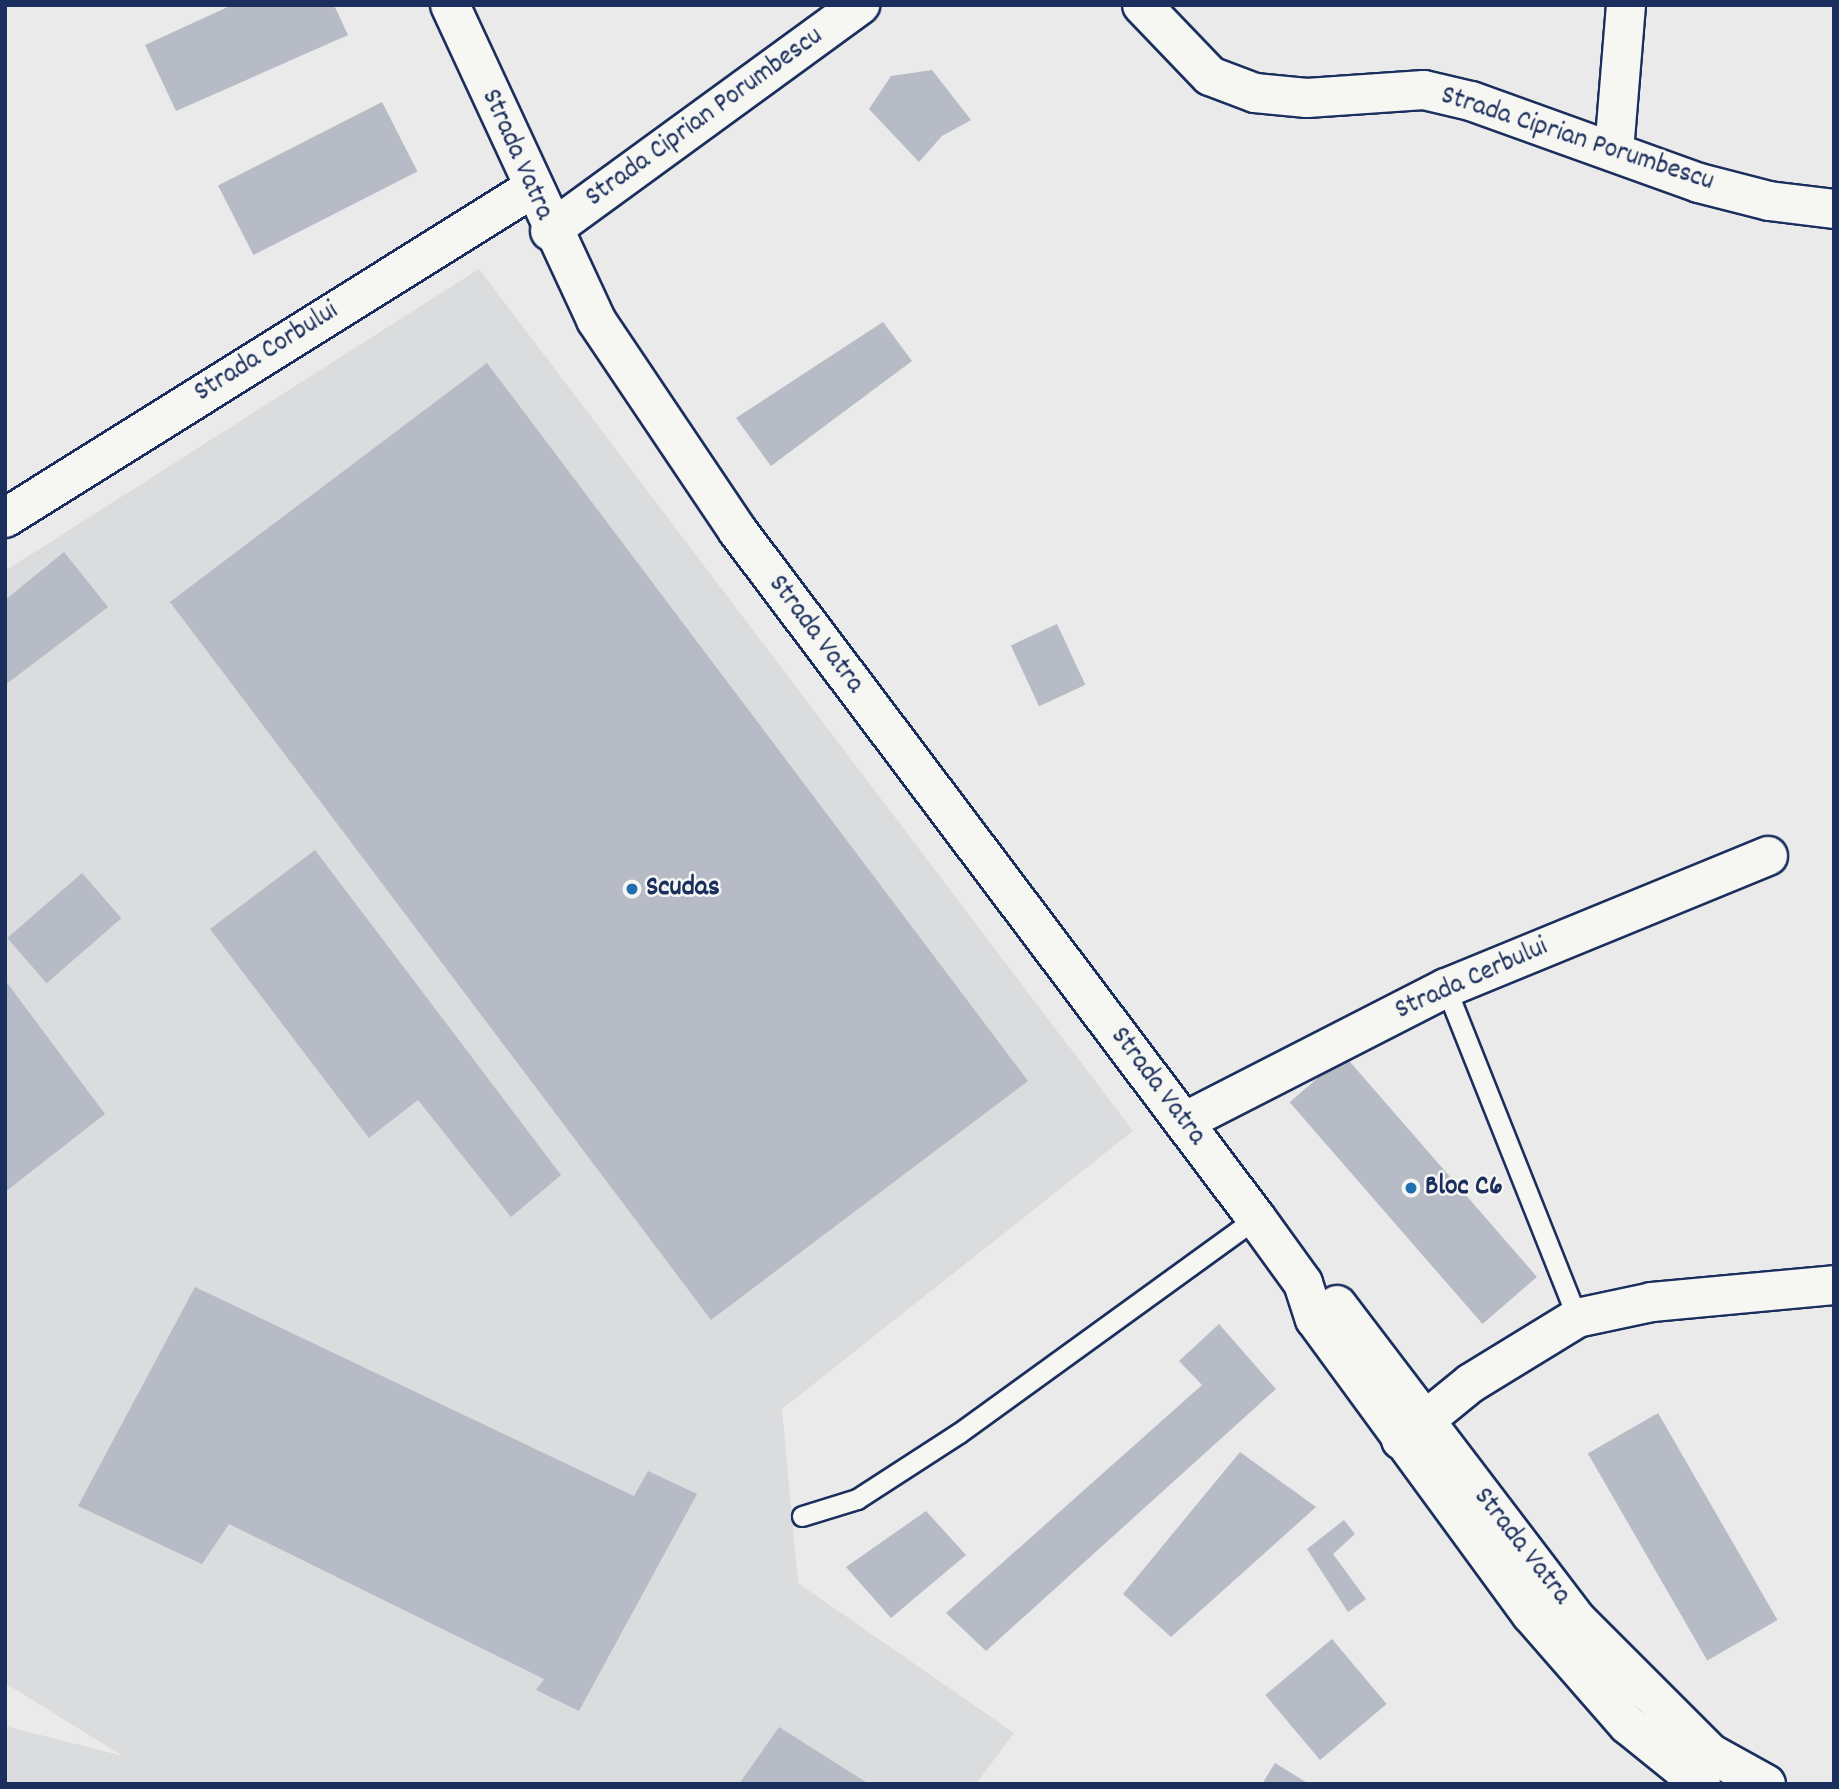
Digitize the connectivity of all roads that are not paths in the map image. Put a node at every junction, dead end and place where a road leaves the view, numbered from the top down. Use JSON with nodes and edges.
{"nodes":[{"id":1,"x":450,"y":5,"type":"edge"},
{"id":2,"x":860,"y":5,"type":"edge"},
{"id":3,"x":1142,"y":5,"type":"edge"},
{"id":4,"x":1626,"y":5,"type":"edge"},
{"id":5,"x":1614,"y":151,"type":"junction"},
{"id":6,"x":531,"y":189,"type":"junction"},
{"id":7,"x":1834,"y":209,"type":"edge"},
{"id":8,"x":550,"y":231,"type":"junction"},
{"id":9,"x":5,"y":518,"type":"edge"},
{"id":10,"x":1768,"y":856,"type":"dead end"},
{"id":11,"x":1446,"y":988,"type":"junction"},
{"id":12,"x":1184,"y":1122,"type":"junction"},
{"id":13,"x":1256,"y":1218,"type":"junction"},
{"id":14,"x":1834,"y":1285,"type":"edge"},
{"id":15,"x":1577,"y":1318,"type":"junction"},
{"id":16,"x":1413,"y":1431,"type":"junction"},
{"id":17,"x":802,"y":1516,"type":"dead end"},
{"id":18,"x":1640,"y":1713,"type":"junction"},
{"id":19,"x":1701,"y":1784,"type":"edge"},
{"id":20,"x":1766,"y":1784,"type":"edge"}],
"edges":[{"from":1,"to":6,"type":"street","name":"Strada Vatra"},
{"from":2,"to":8,"type":"street","name":"Strada Ciprian Porumbescu"},
{"from":3,"to":5,"type":"street","name":"Strada Ciprian Porumbescu"},
{"from":4,"to":5,"type":"street"},
{"from":5,"to":7,"type":"street","name":"Strada Ciprian Porumbescu"},
{"from":6,"to":8,"type":"street","name":"Strada Vatra"},
{"from":6,"to":9,"type":"street","name":"Strada Corbului"},
{"from":8,"to":12,"type":"street","name":"Strada Vatra"},
{"from":10,"to":11,"type":"street","name":"Strada Cerbului"},
{"from":11,"to":12,"type":"street","name":"Strada Cerbului"},
{"from":11,"to":15,"type":"lane"},
{"from":12,"to":13,"type":"street","name":"Strada Vatra"},
{"from":13,"to":16,"type":"street","name":"Strada Vatra"},
{"from":13,"to":17,"type":"lane"},
{"from":14,"to":15,"type":"street"},
{"from":15,"to":16,"type":"street"},
{"from":16,"to":18,"type":"street","name":"Strada Vatra"},
{"from":18,"to":19,"type":"street","name":"Strada Vatra"},
{"from":18,"to":20,"type":"street","name":"Strada Vatra"}]}
